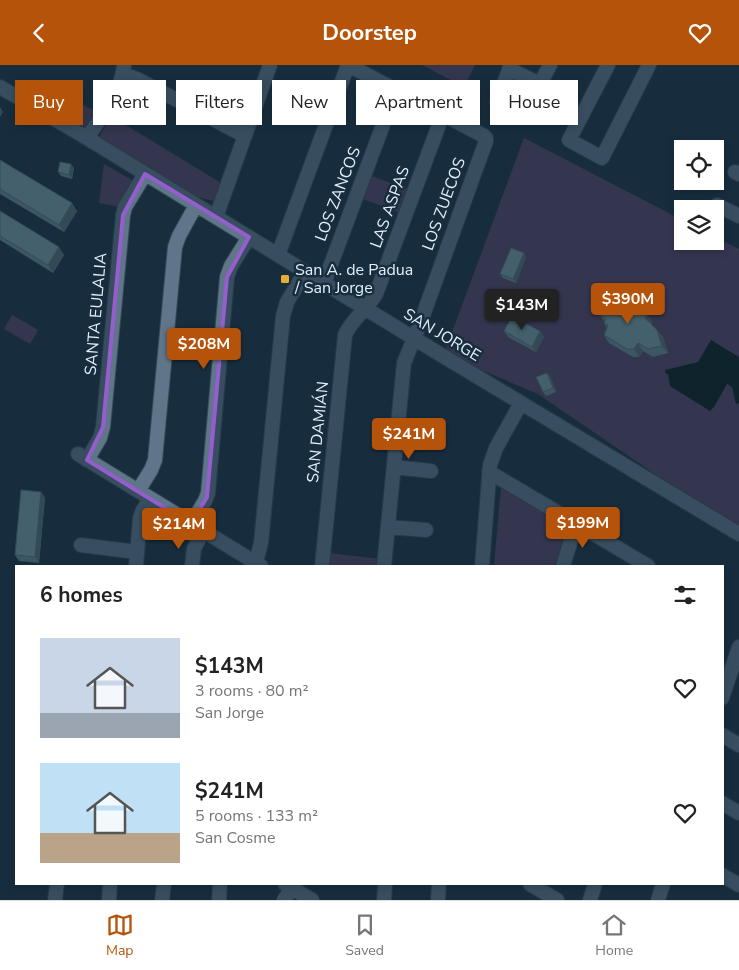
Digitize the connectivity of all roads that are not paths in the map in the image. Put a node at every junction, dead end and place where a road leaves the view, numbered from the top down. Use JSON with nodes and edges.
{"nodes":[{"id":1,"x":270,"y":65,"type":"edge"},
{"id":2,"x":348,"y":65,"type":"edge"},
{"id":3,"x":550,"y":65,"type":"edge"},
{"id":4,"x":608,"y":65,"type":"edge"},
{"id":5,"x":649,"y":65,"type":"edge"},
{"id":6,"x":510,"y":67,"type":"edge"},
{"id":7,"x":124,"y":69,"type":"edge"},
{"id":8,"x":377,"y":80,"type":"edge"},
{"id":9,"x":505,"y":80,"type":"edge"},
{"id":10,"x":0,"y":87,"type":"edge"},
{"id":11,"x":383,"y":125,"type":"edge"},
{"id":12,"x":439,"y":125,"type":"edge"},
{"id":13,"x":464,"y":125,"type":"edge"},
{"id":14,"x":245,"y":136,"type":"junction"},
{"id":15,"x":87,"y":138,"type":"junction"},
{"id":16,"x":145,"y":173,"type":"junction"},
{"id":17,"x":196,"y":205,"type":"junction"},
{"id":18,"x":724,"y":208,"type":"edge"},
{"id":19,"x":739,"y":216,"type":"edge"},
{"id":20,"x":216,"y":217,"type":"junction"},
{"id":21,"x":249,"y":237,"type":"junction"},
{"id":22,"x":278,"y":255,"type":"junction"},
{"id":23,"x":305,"y":272,"type":"junction"},
{"id":24,"x":324,"y":283,"type":"junction"},
{"id":25,"x":364,"y":308,"type":"junction"},
{"id":26,"x":414,"y":339,"type":"junction"},
{"id":27,"x":522,"y":403,"type":"junction"},
{"id":28,"x":394,"y":467,"type":"junction"},
{"id":29,"x":431,"y":471,"type":"dead end"},
{"id":30,"x":489,"y":472,"type":"junction"},
{"id":31,"x":144,"y":495,"type":"junction"},
{"id":32,"x":576,"y":524,"type":"junction"},
{"id":33,"x":197,"y":527,"type":"junction"},
{"id":34,"x":388,"y":527,"type":"junction"},
{"id":35,"x":426,"y":530,"type":"dead end"},
{"id":36,"x":739,"y":534,"type":"edge"},
{"id":37,"x":80,"y":545,"type":"dead end"},
{"id":38,"x":137,"y":551,"type":"junction"},
{"id":39,"x":629,"y":561,"type":"edge"},
{"id":40,"x":136,"y":565,"type":"edge"},
{"id":41,"x":192,"y":565,"type":"edge"},
{"id":42,"x":257,"y":565,"type":"edge"},
{"id":43,"x":322,"y":565,"type":"edge"},
{"id":44,"x":384,"y":565,"type":"edge"},
{"id":45,"x":482,"y":565,"type":"edge"},
{"id":46,"x":563,"y":565,"type":"edge"},
{"id":47,"x":644,"y":565,"type":"edge"},
{"id":48,"x":739,"y":647,"type":"edge"},
{"id":49,"x":735,"y":675,"type":"edge"},
{"id":50,"x":724,"y":694,"type":"edge"},
{"id":51,"x":724,"y":736,"type":"edge"},
{"id":52,"x":739,"y":745,"type":"edge"},
{"id":53,"x":724,"y":804,"type":"edge"},
{"id":54,"x":739,"y":813,"type":"edge"},
{"id":55,"x":724,"y":876,"type":"edge"},
{"id":56,"x":56,"y":885,"type":"edge"},
{"id":57,"x":110,"y":885,"type":"edge"},
{"id":58,"x":164,"y":885,"type":"edge"},
{"id":59,"x":220,"y":885,"type":"edge"},
{"id":60,"x":385,"y":885,"type":"edge"},
{"id":61,"x":439,"y":885,"type":"edge"},
{"id":62,"x":532,"y":885,"type":"edge"},
{"id":63,"x":595,"y":885,"type":"edge"},
{"id":64,"x":663,"y":885,"type":"edge"},
{"id":65,"x":739,"y":885,"type":"edge"},
{"id":66,"x":288,"y":886,"type":"edge"},
{"id":67,"x":55,"y":900,"type":"edge"},
{"id":68,"x":108,"y":900,"type":"edge"},
{"id":69,"x":162,"y":900,"type":"edge"},
{"id":70,"x":218,"y":900,"type":"edge"},
{"id":71,"x":284,"y":900,"type":"edge"},
{"id":72,"x":312,"y":900,"type":"edge"},
{"id":73,"x":384,"y":900,"type":"edge"},
{"id":74,"x":438,"y":900,"type":"edge"},
{"id":75,"x":557,"y":900,"type":"edge"},
{"id":76,"x":590,"y":900,"type":"edge"},
{"id":77,"x":658,"y":900,"type":"edge"}],
"edges":[{"from":1,"to":14,"type":"street"},
{"from":2,"to":8,"type":"street"},
{"from":2,"to":22,"type":"street"},
{"from":3,"to":6,"type":"street"},
{"from":4,"to":5,"type":"street"},
{"from":6,"to":9,"type":"street"},
{"from":7,"to":14,"type":"street"},
{"from":7,"to":15,"type":"street"},
{"from":10,"to":15,"type":"street","name":"SAN JORGE"},
{"from":11,"to":24,"type":"street","name":"LOS ZANCOS"},
{"from":12,"to":25,"type":"street","name":"LAS ASPAS"},
{"from":13,"to":26,"type":"street","name":"LOS ZUECOS"},
{"from":14,"to":20,"type":"street"},
{"from":15,"to":16,"type":"street","name":"SAN JORGE"},
{"from":16,"to":17,"type":"street","name":"SAN JORGE"},
{"from":16,"to":31,"type":"street","name":"SANTA EULALIA"},
{"from":17,"to":20,"type":"street","name":"SAN JORGE"},
{"from":17,"to":31,"type":"street"},
{"from":18,"to":19,"type":"street"},
{"from":20,"to":21,"type":"street","name":"SAN JORGE"},
{"from":21,"to":22,"type":"street","name":"SAN JORGE"},
{"from":21,"to":33,"type":"street"},
{"from":22,"to":23,"type":"street","name":"SAN JORGE"},
{"from":23,"to":24,"type":"street","name":"SAN JORGE"},
{"from":23,"to":42,"type":"street"},
{"from":24,"to":25,"type":"street","name":"SAN JORGE"},
{"from":25,"to":26,"type":"street","name":"SAN JORGE"},
{"from":25,"to":43,"type":"street","name":"SAN DAMIÁN"},
{"from":26,"to":27,"type":"street","name":"SAN JORGE"},
{"from":26,"to":28,"type":"street","name":"LOS ZUECOS"},
{"from":27,"to":30,"type":"street"},
{"from":27,"to":36,"type":"street","name":"SAN JORGE"},
{"from":28,"to":29,"type":"street"},
{"from":28,"to":34,"type":"street","name":"LOS ZUECOS"},
{"from":30,"to":32,"type":"street"},
{"from":30,"to":45,"type":"street"},
{"from":31,"to":33,"type":"street"},
{"from":31,"to":38,"type":"street"},
{"from":32,"to":39,"type":"street"},
{"from":32,"to":46,"type":"street"},
{"from":33,"to":41,"type":"street"},
{"from":33,"to":42,"type":"street"},
{"from":34,"to":35,"type":"street"},
{"from":34,"to":44,"type":"street","name":"LOS ZUECOS"},
{"from":37,"to":38,"type":"street"},
{"from":38,"to":40,"type":"street"},
{"from":39,"to":47,"type":"street"},
{"from":48,"to":49,"type":"street"},
{"from":49,"to":50,"type":"street"},
{"from":51,"to":52,"type":"street"},
{"from":53,"to":54,"type":"street"},
{"from":55,"to":65,"type":"street"},
{"from":56,"to":67,"type":"street"},
{"from":57,"to":68,"type":"street"},
{"from":58,"to":69,"type":"street"},
{"from":59,"to":70,"type":"street"},
{"from":60,"to":73,"type":"street"},
{"from":61,"to":74,"type":"street"},
{"from":62,"to":75,"type":"street"},
{"from":63,"to":76,"type":"street"},
{"from":64,"to":77,"type":"street"},
{"from":66,"to":71,"type":"street"},
{"from":66,"to":72,"type":"street"}]}
